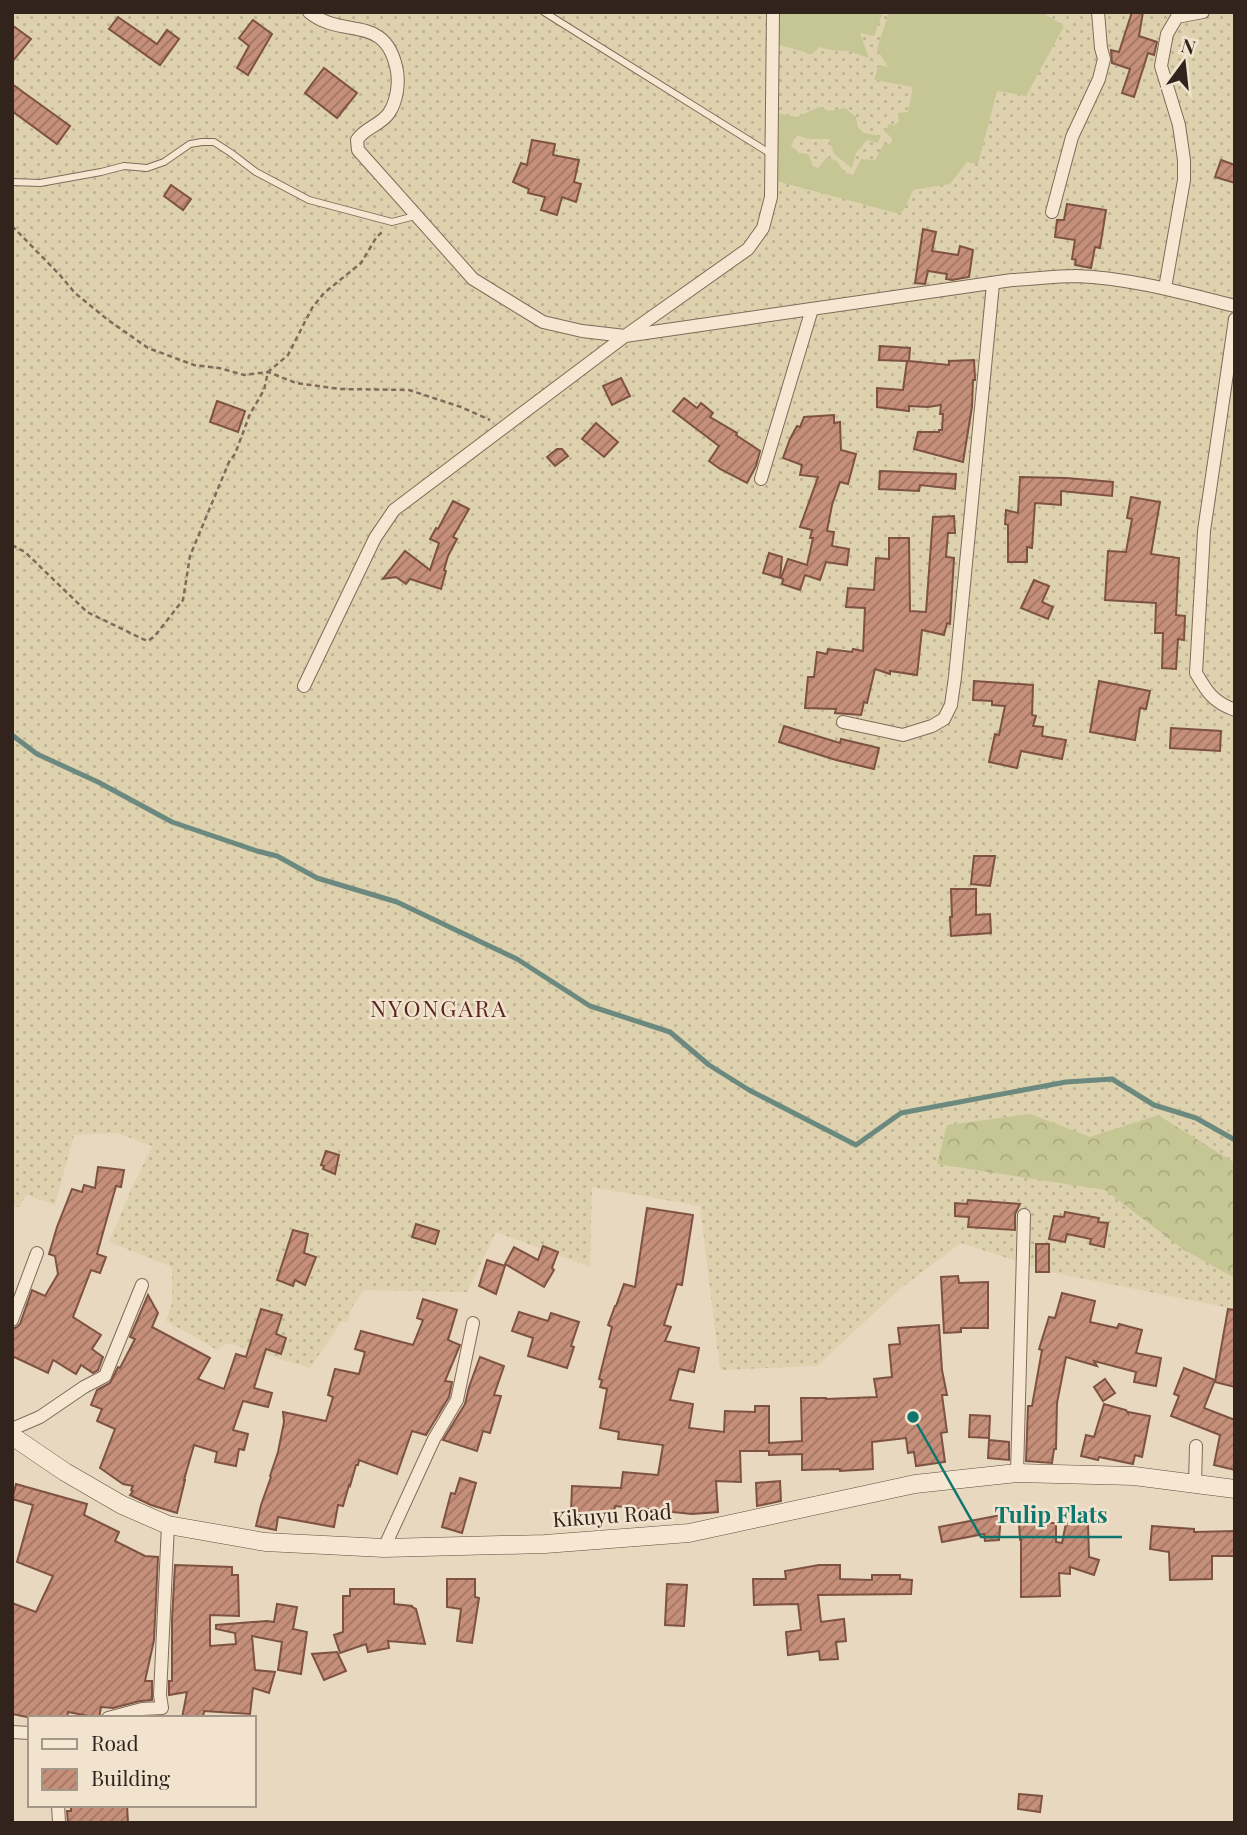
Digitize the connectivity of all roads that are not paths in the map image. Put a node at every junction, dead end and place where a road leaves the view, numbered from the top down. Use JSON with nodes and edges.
{"nodes":[{"id":1,"x":309,"y":12,"type":"edge"},
{"id":2,"x":544,"y":12,"type":"edge"},
{"id":3,"x":773,"y":12,"type":"edge"},
{"id":4,"x":1098,"y":12,"type":"edge"},
{"id":5,"x":1203,"y":12,"type":"edge"},
{"id":6,"x":1177,"y":14,"type":"edge"},
{"id":7,"x":771,"y":154,"type":"junction"},
{"id":8,"x":12,"y":182,"type":"edge"},
{"id":9,"x":1052,"y":212,"type":"dead end"},
{"id":10,"x":416,"y":216,"type":"junction"},
{"id":11,"x":993,"y":284,"type":"junction"},
{"id":12,"x":1165,"y":288,"type":"junction"},
{"id":13,"x":1235,"y":306,"type":"edge"},
{"id":14,"x":811,"y":309,"type":"junction"},
{"id":15,"x":1235,"y":319,"type":"edge"},
{"id":16,"x":625,"y":336,"type":"junction"},
{"id":17,"x":761,"y":479,"type":"dead end"},
{"id":18,"x":304,"y":685,"type":"dead end"},
{"id":19,"x":1235,"y":710,"type":"edge"},
{"id":20,"x":843,"y":722,"type":"dead end"},
{"id":21,"x":1024,"y":1215,"type":"dead end"},
{"id":22,"x":37,"y":1253,"type":"dead end"},
{"id":23,"x":142,"y":1286,"type":"dead end"},
{"id":24,"x":12,"y":1320,"type":"edge"},
{"id":25,"x":473,"y":1323,"type":"dead end"},
{"id":26,"x":12,"y":1429,"type":"edge"},
{"id":27,"x":12,"y":1436,"type":"edge"},
{"id":28,"x":1196,"y":1446,"type":"dead end"},
{"id":29,"x":1017,"y":1473,"type":"junction"},
{"id":30,"x":1195,"y":1484,"type":"junction"},
{"id":31,"x":1235,"y":1489,"type":"edge"},
{"id":32,"x":167,"y":1525,"type":"junction"},
{"id":33,"x":384,"y":1548,"type":"junction"},
{"id":34,"x":116,"y":1716,"type":"edge"}],
"edges":[{"from":1,"to":10,"type":"street"},
{"from":2,"to":7,"type":"lane"},
{"from":3,"to":7,"type":"street"},
{"from":4,"to":9,"type":"street"},
{"from":5,"to":6,"type":"street"},
{"from":6,"to":12,"type":"street"},
{"from":7,"to":16,"type":"street"},
{"from":8,"to":10,"type":"lane"},
{"from":10,"to":16,"type":"street"},
{"from":11,"to":12,"type":"street"},
{"from":11,"to":14,"type":"street"},
{"from":11,"to":20,"type":"street"},
{"from":12,"to":13,"type":"street"},
{"from":14,"to":16,"type":"street"},
{"from":14,"to":17,"type":"street"},
{"from":15,"to":19,"type":"street"},
{"from":16,"to":18,"type":"street"},
{"from":21,"to":29,"type":"street"},
{"from":22,"to":24,"type":"street"},
{"from":23,"to":26,"type":"street"},
{"from":25,"to":33,"type":"street"},
{"from":27,"to":32,"type":"main road","name":"Kikuyu Road"},
{"from":28,"to":30,"type":"street"},
{"from":29,"to":30,"type":"main road","name":"Kikuyu Road"},
{"from":29,"to":33,"type":"main road","name":"Kikuyu Road"},
{"from":30,"to":31,"type":"main road","name":"Kikuyu Road"},
{"from":32,"to":33,"type":"main road","name":"Kikuyu Road"},
{"from":32,"to":34,"type":"street"}]}
